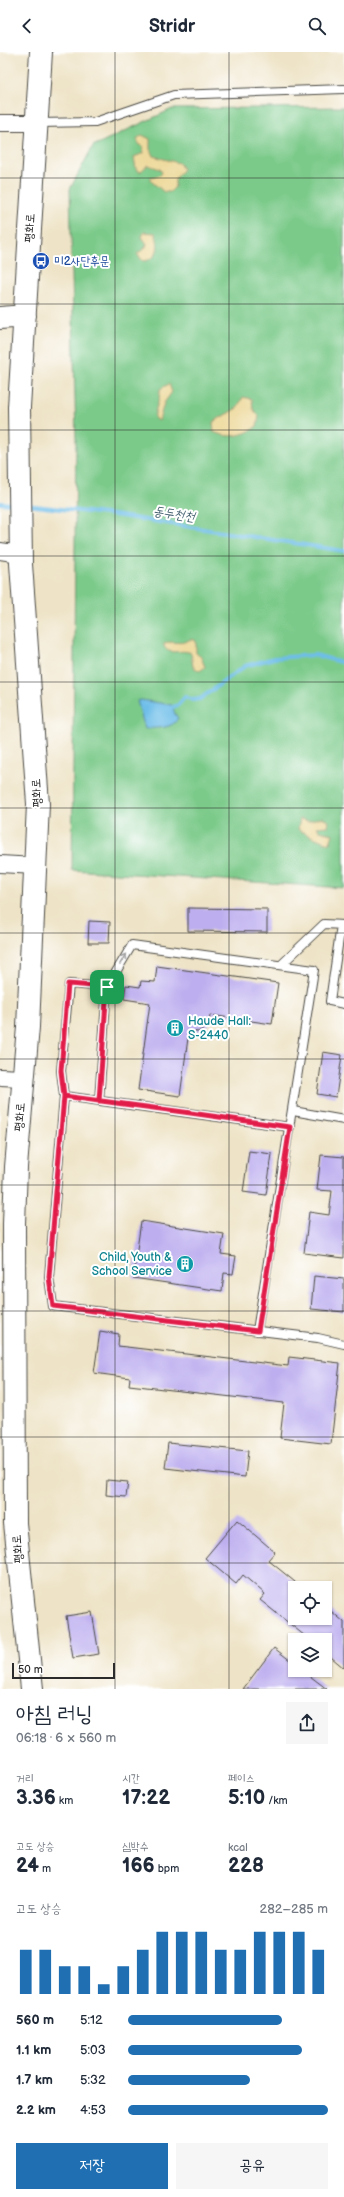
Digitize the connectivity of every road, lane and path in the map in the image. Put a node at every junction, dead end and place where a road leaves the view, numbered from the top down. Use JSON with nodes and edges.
{"nodes":[{"id":1,"x":41,"y":52,"type":"edge"},
{"id":2,"x":344,"y":89,"type":"edge"},
{"id":3,"x":0,"y":123,"type":"edge"},
{"id":4,"x":37,"y":123,"type":"junction"},
{"id":5,"x":25,"y":316,"type":"junction"},
{"id":6,"x":0,"y":318,"type":"edge"},
{"id":7,"x":14,"y":550,"type":"edge"},
{"id":8,"x":0,"y":864,"type":"edge"},
{"id":9,"x":35,"y":866,"type":"junction"},
{"id":10,"x":342,"y":925,"type":"edge"},
{"id":11,"x":281,"y":966,"type":"junction"},
{"id":12,"x":107,"y":987,"type":"junction"},
{"id":13,"x":344,"y":1004,"type":"edge"},
{"id":14,"x":0,"y":1077,"type":"edge"},
{"id":15,"x":23,"y":1078,"type":"junction"},
{"id":16,"x":64,"y":1096,"type":"junction"},
{"id":17,"x":99,"y":1101,"type":"junction"},
{"id":18,"x":293,"y":1111,"type":"junction"},
{"id":19,"x":344,"y":1120,"type":"edge"},
{"id":20,"x":290,"y":1127,"type":"junction"},
{"id":21,"x":7,"y":1266,"type":"edge"},
{"id":22,"x":258,"y":1331,"type":"junction"},
{"id":23,"x":344,"y":1344,"type":"edge"},
{"id":24,"x":7,"y":1399,"type":"edge"},
{"id":25,"x":32,"y":1689,"type":"edge"}],
"edges":[{"from":1,"to":4,"type":"main road","name":"평화로"},
{"from":2,"to":4,"type":"lane"},
{"from":3,"to":4,"type":"street"},
{"from":4,"to":5,"type":"main road","name":"평화로"},
{"from":5,"to":6,"type":"main road"},
{"from":5,"to":7,"type":"main road","name":"평화로"},
{"from":7,"to":9,"type":"main road","name":"평화로"},
{"from":8,"to":9,"type":"street"},
{"from":9,"to":15,"type":"main road","name":"평화로"},
{"from":10,"to":11,"type":"lane"},
{"from":10,"to":13,"type":"lane"},
{"from":12,"to":11,"type":"lane","one_way":true},
{"from":11,"to":18,"type":"lane"},
{"from":12,"to":16,"type":"lane"},
{"from":12,"to":17,"type":"lane"},
{"from":14,"to":15,"type":"street"},
{"from":15,"to":21,"type":"main road","name":"평화로"},
{"from":16,"to":17,"type":"lane"},
{"from":16,"to":22,"type":"lane"},
{"from":17,"to":20,"type":"lane"},
{"from":18,"to":19,"type":"lane"},
{"from":18,"to":20,"type":"lane"},
{"from":20,"to":22,"type":"lane"},
{"from":21,"to":24,"type":"main road","name":"평화로"},
{"from":22,"to":23,"type":"lane"},
{"from":24,"to":25,"type":"main road","name":"평화로"}]}
